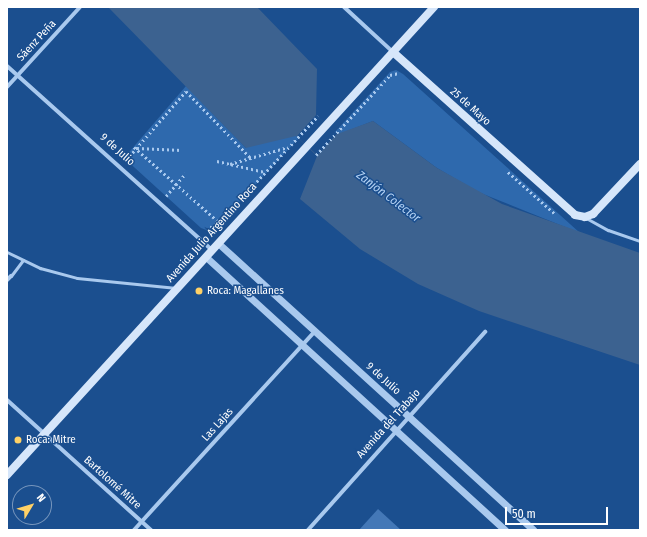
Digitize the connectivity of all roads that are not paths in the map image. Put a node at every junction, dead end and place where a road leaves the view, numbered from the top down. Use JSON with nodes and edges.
{"nodes":[{"id":1,"x":80,"y":7,"type":"edge"},
{"id":2,"x":344,"y":7,"type":"edge"},
{"id":3,"x":434,"y":7,"type":"edge"},
{"id":4,"x":393,"y":52,"type":"junction"},
{"id":5,"x":7,"y":66,"type":"edge"},
{"id":6,"x":18,"y":75,"type":"junction"},
{"id":7,"x":7,"y":87,"type":"edge"},
{"id":8,"x":640,"y":164,"type":"edge"},
{"id":9,"x":585,"y":217,"type":"junction"},
{"id":10,"x":640,"y":241,"type":"edge"},
{"id":11,"x":218,"y":243,"type":"junction"},
{"id":12,"x":212,"y":250,"type":"junction"},
{"id":13,"x":7,"y":252,"type":"edge"},
{"id":14,"x":206,"y":257,"type":"junction"},
{"id":15,"x":23,"y":260,"type":"junction"},
{"id":16,"x":10,"y":276,"type":"joint"},
{"id":17,"x":7,"y":280,"type":"edge"},
{"id":18,"x":178,"y":288,"type":"junction"},
{"id":19,"x":315,"y":331,"type":"junction"},
{"id":20,"x":485,"y":332,"type":"dead end"},
{"id":21,"x":303,"y":345,"type":"junction"},
{"id":22,"x":7,"y":400,"type":"edge"},
{"id":23,"x":409,"y":417,"type":"junction"},
{"id":24,"x":397,"y":431,"type":"junction"},
{"id":25,"x":44,"y":434,"type":"junction"},
{"id":26,"x":7,"y":475,"type":"edge"},
{"id":27,"x":141,"y":522,"type":"junction"},
{"id":28,"x":134,"y":530,"type":"edge"},
{"id":29,"x":151,"y":530,"type":"edge"},
{"id":30,"x":308,"y":530,"type":"edge"},
{"id":31,"x":505,"y":530,"type":"edge"},
{"id":32,"x":533,"y":530,"type":"edge"}],
"edges":[{"from":1,"to":6,"type":"street","name":"Sáenz Peña"},
{"from":2,"to":4,"type":"street","name":"25 de Mayo"},
{"from":3,"to":4,"type":"main road","name":"Avenida Julio Argentino Roca"},
{"from":4,"to":9,"type":"main road","name":"25 de Mayo"},
{"from":4,"to":11,"type":"main road","name":"Avenida Julio Argentino Roca"},
{"from":5,"to":6,"type":"street","name":"9 de Julio"},
{"from":6,"to":7,"type":"street","name":"Sáenz Peña"},
{"from":6,"to":12,"type":"street","name":"9 de Julio"},
{"from":8,"to":9,"type":"main road"},
{"from":9,"to":10,"type":"lane"},
{"from":11,"to":12,"type":"main road","name":"Avenida Julio Argentino Roca"},
{"from":11,"to":19,"type":"street","name":"9 de Julio"},
{"from":12,"to":14,"type":"main road","name":"Avenida Julio Argentino Roca"},
{"from":13,"to":15,"type":"lane"},
{"from":14,"to":18,"type":"main road","name":"Avenida Julio Argentino Roca"},
{"from":14,"to":21,"type":"street"},
{"from":15,"to":16,"type":"lane"},
{"from":15,"to":18,"type":"lane"},
{"from":16,"to":17,"type":"street"},
{"from":18,"to":25,"type":"main road","name":"Avenida Julio Argentino Roca"},
{"from":19,"to":21,"type":"street","name":"Las Lajas"},
{"from":19,"to":23,"type":"street","name":"9 de Julio"},
{"from":20,"to":23,"type":"street","name":"Avenida del Trabajo"},
{"from":21,"to":24,"type":"street"},
{"from":21,"to":27,"type":"street","name":"Las Lajas"},
{"from":22,"to":25,"type":"street","name":"Bartolomé Mitre"},
{"from":23,"to":24,"type":"street","name":"Avenida del Trabajo"},
{"from":23,"to":32,"type":"street","name":"9 de Julio"},
{"from":24,"to":30,"type":"street","name":"Avenida del Trabajo"},
{"from":24,"to":31,"type":"street"},
{"from":25,"to":26,"type":"main road","name":"Avenida Julio Argentino Roca"},
{"from":25,"to":27,"type":"street","name":"Bartolomé Mitre"},
{"from":27,"to":28,"type":"street","name":"Las Lajas"},
{"from":27,"to":29,"type":"street","name":"Bartolomé Mitre"}]}
